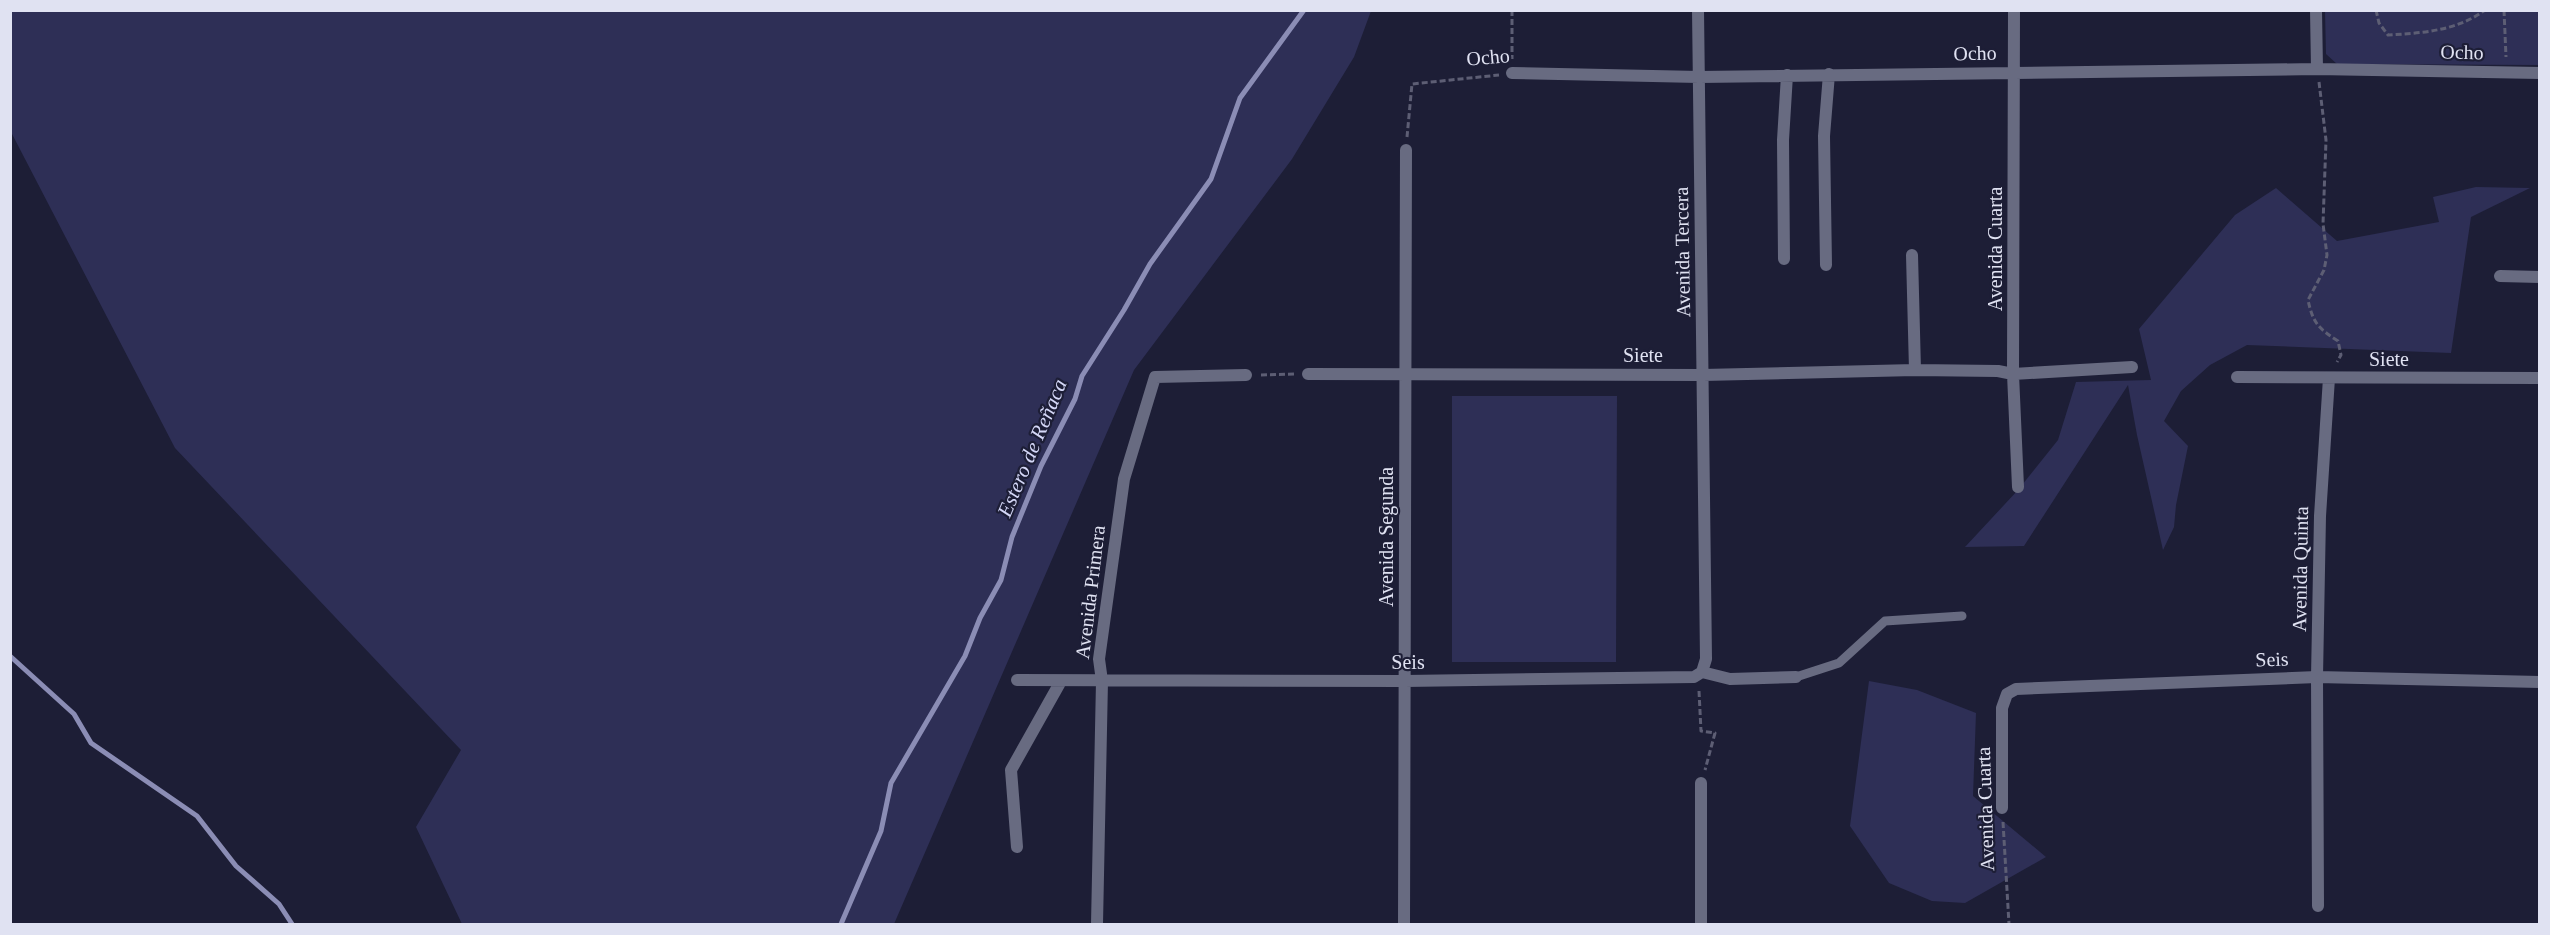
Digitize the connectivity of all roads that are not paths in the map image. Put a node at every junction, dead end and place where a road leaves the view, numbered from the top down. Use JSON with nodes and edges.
{"nodes":[{"id":1,"x":1698,"y":10,"type":"edge"},
{"id":2,"x":2014,"y":10,"type":"edge"},
{"id":3,"x":2316,"y":10,"type":"edge"},
{"id":4,"x":2317,"y":69,"type":"junction"},
{"id":5,"x":2014,"y":72,"type":"junction"},
{"id":6,"x":1512,"y":73,"type":"road end"},
{"id":7,"x":2540,"y":73,"type":"edge"},
{"id":8,"x":1829,"y":74,"type":"junction"},
{"id":9,"x":1787,"y":75,"type":"junction"},
{"id":10,"x":1699,"y":77,"type":"junction"},
{"id":11,"x":1406,"y":150,"type":"road end"},
{"id":12,"x":1912,"y":255,"type":"dead end"},
{"id":13,"x":1784,"y":259,"type":"dead end"},
{"id":14,"x":1826,"y":265,"type":"dead end"},
{"id":15,"x":2500,"y":276,"type":"dead end"},
{"id":16,"x":2540,"y":277,"type":"edge"},
{"id":17,"x":2132,"y":367,"type":"dead end"},
{"id":18,"x":1915,"y":370,"type":"junction"},
{"id":19,"x":1308,"y":374,"type":"road end"},
{"id":20,"x":1405,"y":374,"type":"junction"},
{"id":21,"x":2013,"y":374,"type":"junction"},
{"id":22,"x":1246,"y":375,"type":"road end"},
{"id":23,"x":1703,"y":375,"type":"junction"},
{"id":24,"x":2238,"y":377,"type":"dead end"},
{"id":25,"x":2329,"y":378,"type":"junction"},
{"id":26,"x":2540,"y":378,"type":"edge"},
{"id":27,"x":2018,"y":487,"type":"dead end"},
{"id":28,"x":1962,"y":616,"type":"dead end"},
{"id":29,"x":1701,"y":674,"type":"junction"},
{"id":30,"x":1796,"y":677,"type":"joint"},
{"id":31,"x":2317,"y":677,"type":"junction"},
{"id":32,"x":1017,"y":680,"type":"dead end"},
{"id":33,"x":1061,"y":681,"type":"junction"},
{"id":34,"x":1102,"y":681,"type":"junction"},
{"id":35,"x":1405,"y":681,"type":"junction"},
{"id":36,"x":2540,"y":682,"type":"edge"},
{"id":37,"x":2007,"y":694,"type":"joint"},
{"id":38,"x":1701,"y":783,"type":"road end"},
{"id":39,"x":2002,"y":808,"type":"road end"},
{"id":40,"x":1017,"y":847,"type":"dead end"},
{"id":41,"x":2318,"y":906,"type":"dead end"},
{"id":42,"x":1098,"y":924,"type":"edge"},
{"id":43,"x":1404,"y":924,"type":"edge"},
{"id":44,"x":1701,"y":924,"type":"edge"}],
"edges":[{"from":1,"to":10,"type":"street","name":"Avenida Tercera"},
{"from":2,"to":5,"type":"street","name":"Avenida Cuarta"},
{"from":3,"to":4,"type":"street"},
{"from":4,"to":5,"type":"street","name":"Ocho"},
{"from":4,"to":7,"type":"street","name":"Ocho"},
{"from":5,"to":8,"type":"street","name":"Ocho"},
{"from":5,"to":21,"type":"street","name":"Avenida Cuarta"},
{"from":6,"to":10,"type":"street","name":"Ocho"},
{"from":8,"to":9,"type":"street","name":"Ocho"},
{"from":8,"to":14,"type":"street"},
{"from":9,"to":10,"type":"street","name":"Ocho"},
{"from":9,"to":13,"type":"street"},
{"from":10,"to":23,"type":"street","name":"Avenida Tercera"},
{"from":11,"to":20,"type":"street","name":"Avenida Segunda"},
{"from":12,"to":18,"type":"street"},
{"from":15,"to":16,"type":"street"},
{"from":17,"to":21,"type":"street","name":"Siete"},
{"from":18,"to":21,"type":"street","name":"Siete"},
{"from":18,"to":23,"type":"street","name":"Siete"},
{"from":19,"to":20,"type":"street","name":"Siete"},
{"from":20,"to":23,"type":"street","name":"Siete"},
{"from":20,"to":35,"type":"street","name":"Avenida Segunda"},
{"from":21,"to":27,"type":"street","name":"Avenida Cuarta"},
{"from":22,"to":34,"type":"street","name":"Avenida Primera"},
{"from":23,"to":29,"type":"street","name":"Avenida Tercera"},
{"from":24,"to":25,"type":"street","name":"Siete"},
{"from":25,"to":26,"type":"street","name":"Siete"},
{"from":25,"to":31,"type":"street","name":"Avenida Quinta"},
{"from":28,"to":30,"type":"lane"},
{"from":29,"to":30,"type":"street","name":"Seis"},
{"from":29,"to":35,"type":"street","name":"Seis"},
{"from":31,"to":36,"type":"street","name":"Seis"},
{"from":31,"to":37,"type":"street","name":"Seis"},
{"from":31,"to":41,"type":"street","name":"Avenida Quinta"},
{"from":32,"to":33,"type":"street","name":"Seis"},
{"from":33,"to":34,"type":"street","name":"Seis"},
{"from":33,"to":40,"type":"street"},
{"from":34,"to":35,"type":"street","name":"Seis"},
{"from":34,"to":42,"type":"street","name":"Avenida Primera"},
{"from":35,"to":43,"type":"street","name":"Avenida Segunda"},
{"from":37,"to":39,"type":"street","name":"Avenida Cuarta"},
{"from":38,"to":44,"type":"street"}]}
